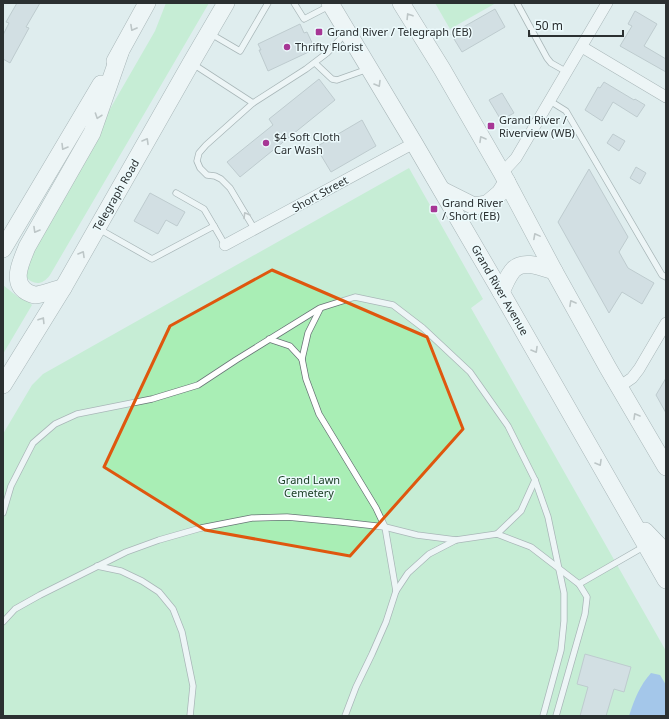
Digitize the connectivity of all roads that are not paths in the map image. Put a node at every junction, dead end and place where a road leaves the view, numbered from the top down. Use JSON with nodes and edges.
{"nodes":[{"id":1,"x":147,"y":3,"type":"edge"},
{"id":2,"x":226,"y":3,"type":"edge"},
{"id":3,"x":268,"y":3,"type":"edge"},
{"id":4,"x":294,"y":3,"type":"edge"},
{"id":5,"x":401,"y":3,"type":"edge"},
{"id":6,"x":517,"y":3,"type":"edge"},
{"id":7,"x":607,"y":3,"type":"edge"},
{"id":8,"x":330,"y":4,"type":"edge"},
{"id":9,"x":347,"y":32,"type":"junction"},
{"id":10,"x":208,"y":33,"type":"junction"},
{"id":11,"x":582,"y":47,"type":"junction"},
{"id":12,"x":120,"y":53,"type":"junction"},
{"id":13,"x":315,"y":62,"type":"junction"},
{"id":14,"x":191,"y":63,"type":"junction"},
{"id":15,"x":368,"y":68,"type":"junction"},
{"id":16,"x":567,"y":72,"type":"junction"},
{"id":17,"x":666,"y":97,"type":"edge"},
{"id":18,"x":550,"y":101,"type":"junction"},
{"id":19,"x":253,"y":103,"type":"junction"},
{"id":20,"x":414,"y":142,"type":"junction"},
{"id":21,"x":504,"y":178,"type":"junction"},
{"id":22,"x":442,"y":190,"type":"junction"},
{"id":23,"x":176,"y":193,"type":"dead end"},
{"id":24,"x":214,"y":226,"type":"junction"},
{"id":25,"x":97,"y":228,"type":"junction"},
{"id":26,"x":255,"y":230,"type":"junction"},
{"id":27,"x":225,"y":246,"type":"joint"},
{"id":28,"x":3,"y":249,"type":"edge"},
{"id":29,"x":554,"y":271,"type":"junction"},
{"id":30,"x":666,"y":278,"type":"edge"},
{"id":31,"x":63,"y":288,"type":"junction"},
{"id":32,"x":502,"y":292,"type":"junction"},
{"id":33,"x":320,"y":308,"type":"junction"},
{"id":34,"x":666,"y":323,"type":"edge"},
{"id":35,"x":269,"y":339,"type":"junction"},
{"id":36,"x":302,"y":359,"type":"junction"},
{"id":37,"x":3,"y":385,"type":"edge"},
{"id":38,"x":619,"y":387,"type":"junction"},
{"id":39,"x":666,"y":467,"type":"edge"},
{"id":40,"x":535,"y":480,"type":"junction"},
{"id":41,"x":3,"y":513,"type":"edge"},
{"id":42,"x":628,"y":514,"type":"junction"},
{"id":43,"x":385,"y":527,"type":"junction"},
{"id":44,"x":497,"y":534,"type":"junction"},
{"id":45,"x":456,"y":540,"type":"junction"},
{"id":46,"x":646,"y":545,"type":"junction"},
{"id":47,"x":666,"y":553,"type":"edge"},
{"id":48,"x":96,"y":566,"type":"junction"},
{"id":49,"x":559,"y":569,"type":"junction"},
{"id":50,"x":666,"y":580,"type":"edge"},
{"id":51,"x":579,"y":584,"type":"junction"},
{"id":52,"x":396,"y":590,"type":"junction"},
{"id":53,"x":3,"y":622,"type":"edge"},
{"id":54,"x":190,"y":716,"type":"edge"},
{"id":55,"x":345,"y":716,"type":"edge"},
{"id":56,"x":543,"y":716,"type":"edge"},
{"id":57,"x":556,"y":716,"type":"edge"}],
"edges":[{"from":1,"to":12,"type":"main road","one_way":true},
{"from":2,"to":10,"type":"main road","name":"Telegraph Road"},
{"from":3,"to":10,"type":"lane"},
{"from":4,"to":8,"type":"lane"},
{"from":21,"to":5,"type":"main road","one_way":true},
{"from":6,"to":16,"type":"lane"},
{"from":7,"to":11,"type":"street"},
{"from":8,"to":9,"type":"main road","name":"Grand River Avenue"},
{"from":9,"to":13,"type":"lane"},
{"from":9,"to":15,"type":"main road","name":"Grand River Avenue"},
{"from":10,"to":14,"type":"main road","name":"Telegraph Road"},
{"from":11,"to":16,"type":"street"},
{"from":11,"to":17,"type":"street"},
{"from":12,"to":28,"type":"main road","one_way":true},
{"from":12,"to":31,"type":"main road","one_way":true},
{"from":13,"to":15,"type":"lane"},
{"from":13,"to":19,"type":"lane"},
{"from":14,"to":19,"type":"lane"},
{"from":25,"to":14,"type":"main road","name":"Telegraph Road","one_way":true},
{"from":15,"to":20,"type":"main road","name":"Grand River Avenue","one_way":true},
{"from":16,"to":18,"type":"street"},
{"from":18,"to":21,"type":"street"},
{"from":18,"to":30,"type":"lane"},
{"from":26,"to":19,"type":"lane","one_way":true},
{"from":20,"to":22,"type":"main road","name":"Grand River Avenue"},
{"from":20,"to":26,"type":"street","name":"Short Street"},
{"from":21,"to":22,"type":"main road"},
{"from":29,"to":21,"type":"main road","one_way":true},
{"from":22,"to":32,"type":"main road","name":"Grand River Avenue"},
{"from":23,"to":24,"type":"lane"},
{"from":24,"to":25,"type":"lane"},
{"from":24,"to":27,"type":"lane"},
{"from":31,"to":25,"type":"main road","name":"Telegraph Road","one_way":true},
{"from":26,"to":27,"type":"street","name":"Short Street"},
{"from":29,"to":32,"type":"main road"},
{"from":38,"to":29,"type":"main road","one_way":true},
{"from":37,"to":31,"type":"main road","name":"Telegraph Road","one_way":true},
{"from":32,"to":42,"type":"main road","name":"Grand River Avenue","one_way":true},
{"from":33,"to":35,"type":"lane"},
{"from":33,"to":36,"type":"lane"},
{"from":33,"to":40,"type":"lane"},
{"from":34,"to":38,"type":"street"},
{"from":35,"to":36,"type":"lane"},
{"from":35,"to":41,"type":"lane"},
{"from":36,"to":43,"type":"lane"},
{"from":39,"to":38,"type":"main road","one_way":true},
{"from":40,"to":44,"type":"lane"},
{"from":40,"to":49,"type":"lane"},
{"from":42,"to":46,"type":"main road","name":"Grand River Avenue"},
{"from":42,"to":47,"type":"main road"},
{"from":43,"to":45,"type":"lane"},
{"from":43,"to":48,"type":"lane"},
{"from":43,"to":52,"type":"lane"},
{"from":44,"to":45,"type":"lane"},
{"from":44,"to":49,"type":"lane"},
{"from":45,"to":52,"type":"lane"},
{"from":46,"to":50,"type":"main road","name":"Grand River Avenue"},
{"from":46,"to":51,"type":"lane"},
{"from":48,"to":53,"type":"lane"},
{"from":48,"to":54,"type":"lane"},
{"from":49,"to":51,"type":"lane"},
{"from":49,"to":56,"type":"lane"},
{"from":51,"to":57,"type":"lane"},
{"from":52,"to":55,"type":"lane"}]}
